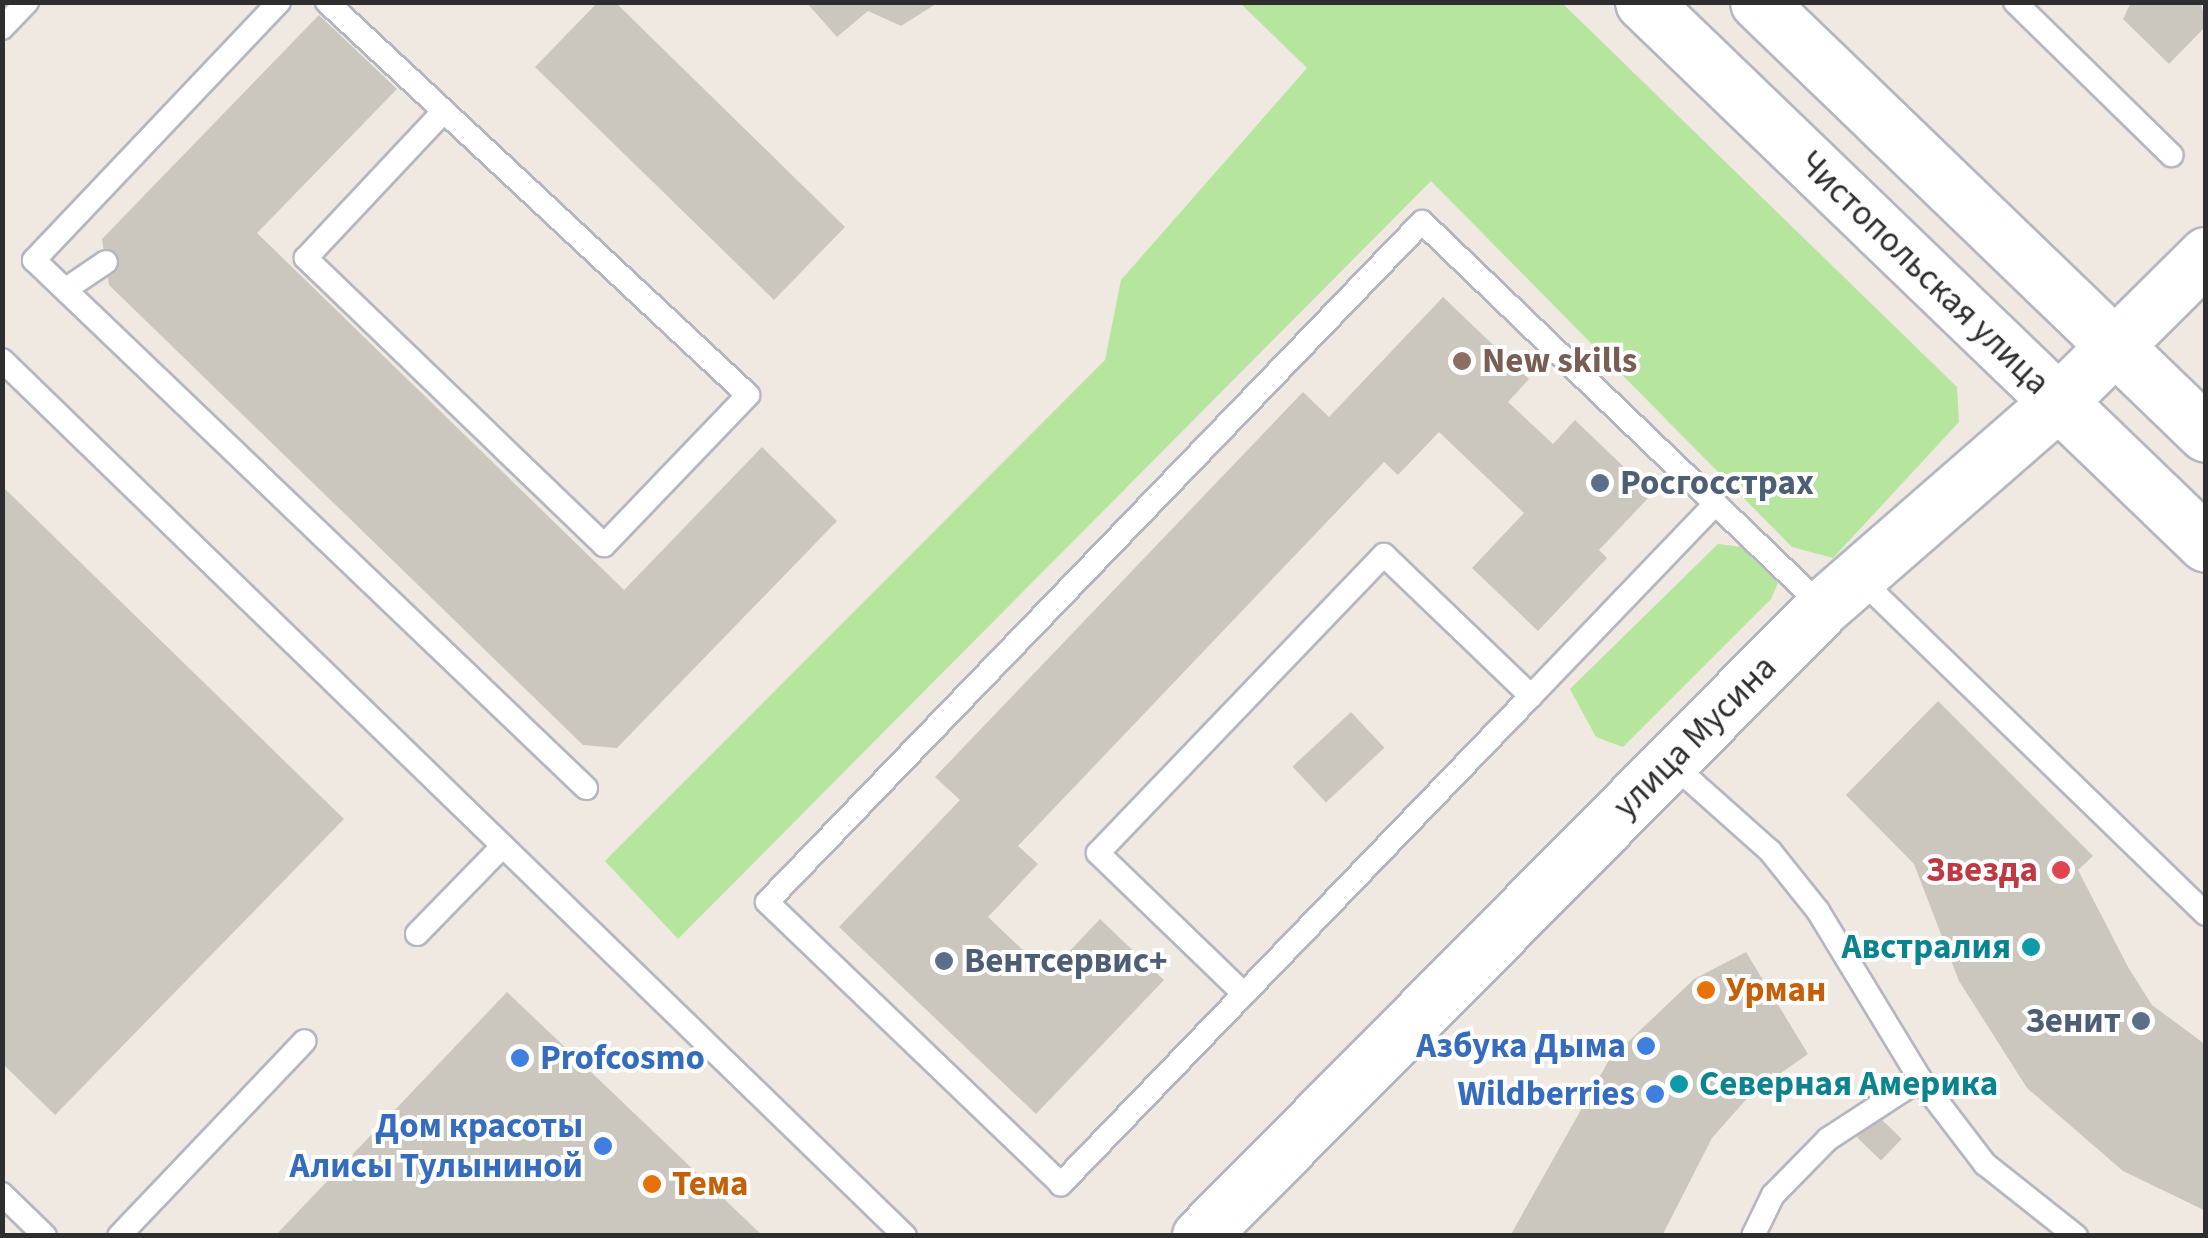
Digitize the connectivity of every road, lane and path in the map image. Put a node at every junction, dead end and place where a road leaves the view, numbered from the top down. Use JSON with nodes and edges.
{"nodes":[{"id":1,"x":27,"y":2,"type":"edge"},
{"id":2,"x":279,"y":2,"type":"edge"},
{"id":3,"x":327,"y":2,"type":"edge"},
{"id":4,"x":1642,"y":2,"type":"edge"},
{"id":5,"x":1758,"y":2,"type":"edge"},
{"id":6,"x":2015,"y":2,"type":"edge"},
{"id":7,"x":2,"y":28,"type":"edge"},
{"id":8,"x":442,"y":114,"type":"junction"},
{"id":9,"x":2171,"y":155,"type":"dead end"},
{"id":10,"x":2206,"y":254,"type":"edge"},
{"id":11,"x":106,"y":262,"type":"dead end"},
{"id":12,"x":66,"y":289,"type":"junction"},
{"id":13,"x":2115,"y":346,"type":"junction"},
{"id":14,"x":2,"y":360,"type":"edge"},
{"id":15,"x":2058,"y":402,"type":"junction"},
{"id":16,"x":2206,"y":434,"type":"edge"},
{"id":17,"x":1715,"y":504,"type":"junction"},
{"id":18,"x":2206,"y":544,"type":"edge"},
{"id":19,"x":1840,"y":592,"type":"junction"},
{"id":20,"x":1531,"y":696,"type":"junction"},
{"id":21,"x":1670,"y":762,"type":"junction"},
{"id":22,"x":586,"y":788,"type":"dead end"},
{"id":23,"x":503,"y":846,"type":"junction"},
{"id":24,"x":2206,"y":914,"type":"edge"},
{"id":25,"x":416,"y":934,"type":"dead end"},
{"id":26,"x":1244,"y":994,"type":"junction"},
{"id":27,"x":306,"y":1041,"type":"dead end"},
{"id":28,"x":1920,"y":1079,"type":"junction"},
{"id":29,"x":2,"y":1194,"type":"edge"},
{"id":30,"x":45,"y":1236,"type":"edge"},
{"id":31,"x":119,"y":1236,"type":"edge"},
{"id":32,"x":905,"y":1236,"type":"edge"},
{"id":33,"x":1200,"y":1236,"type":"edge"},
{"id":34,"x":1753,"y":1236,"type":"edge"},
{"id":35,"x":2076,"y":1236,"type":"edge"}],
"edges":[{"from":1,"to":7,"type":"lane"},
{"from":2,"to":12,"type":"lane"},
{"from":3,"to":8,"type":"lane"},
{"from":4,"to":15,"type":"main road","name":"Чистопольская улица"},
{"from":5,"to":13,"type":"main road"},
{"from":6,"to":9,"type":"lane"},
{"from":8,"to":8,"type":"lane"},
{"from":10,"to":13,"type":"main road","name":"улица Мусина"},
{"from":11,"to":12,"type":"lane"},
{"from":12,"to":22,"type":"lane"},
{"from":13,"to":15,"type":"main road","name":"улица Мусина"},
{"from":13,"to":16,"type":"main road"},
{"from":14,"to":23,"type":"lane"},
{"from":15,"to":18,"type":"main road","name":"Чистопольская улица"},
{"from":15,"to":19,"type":"main road","name":"улица Мусина"},
{"from":17,"to":19,"type":"lane"},
{"from":17,"to":20,"type":"lane"},
{"from":17,"to":26,"type":"lane"},
{"from":19,"to":21,"type":"main road","name":"улица Мусина"},
{"from":19,"to":24,"type":"lane"},
{"from":20,"to":26,"type":"lane"},
{"from":20,"to":26,"type":"lane"},
{"from":21,"to":28,"type":"lane"},
{"from":21,"to":33,"type":"main road","name":"улица Мусина"},
{"from":23,"to":25,"type":"lane"},
{"from":23,"to":32,"type":"lane"},
{"from":27,"to":31,"type":"lane"},
{"from":28,"to":34,"type":"lane"},
{"from":28,"to":35,"type":"lane"},
{"from":29,"to":30,"type":"lane"}]}
